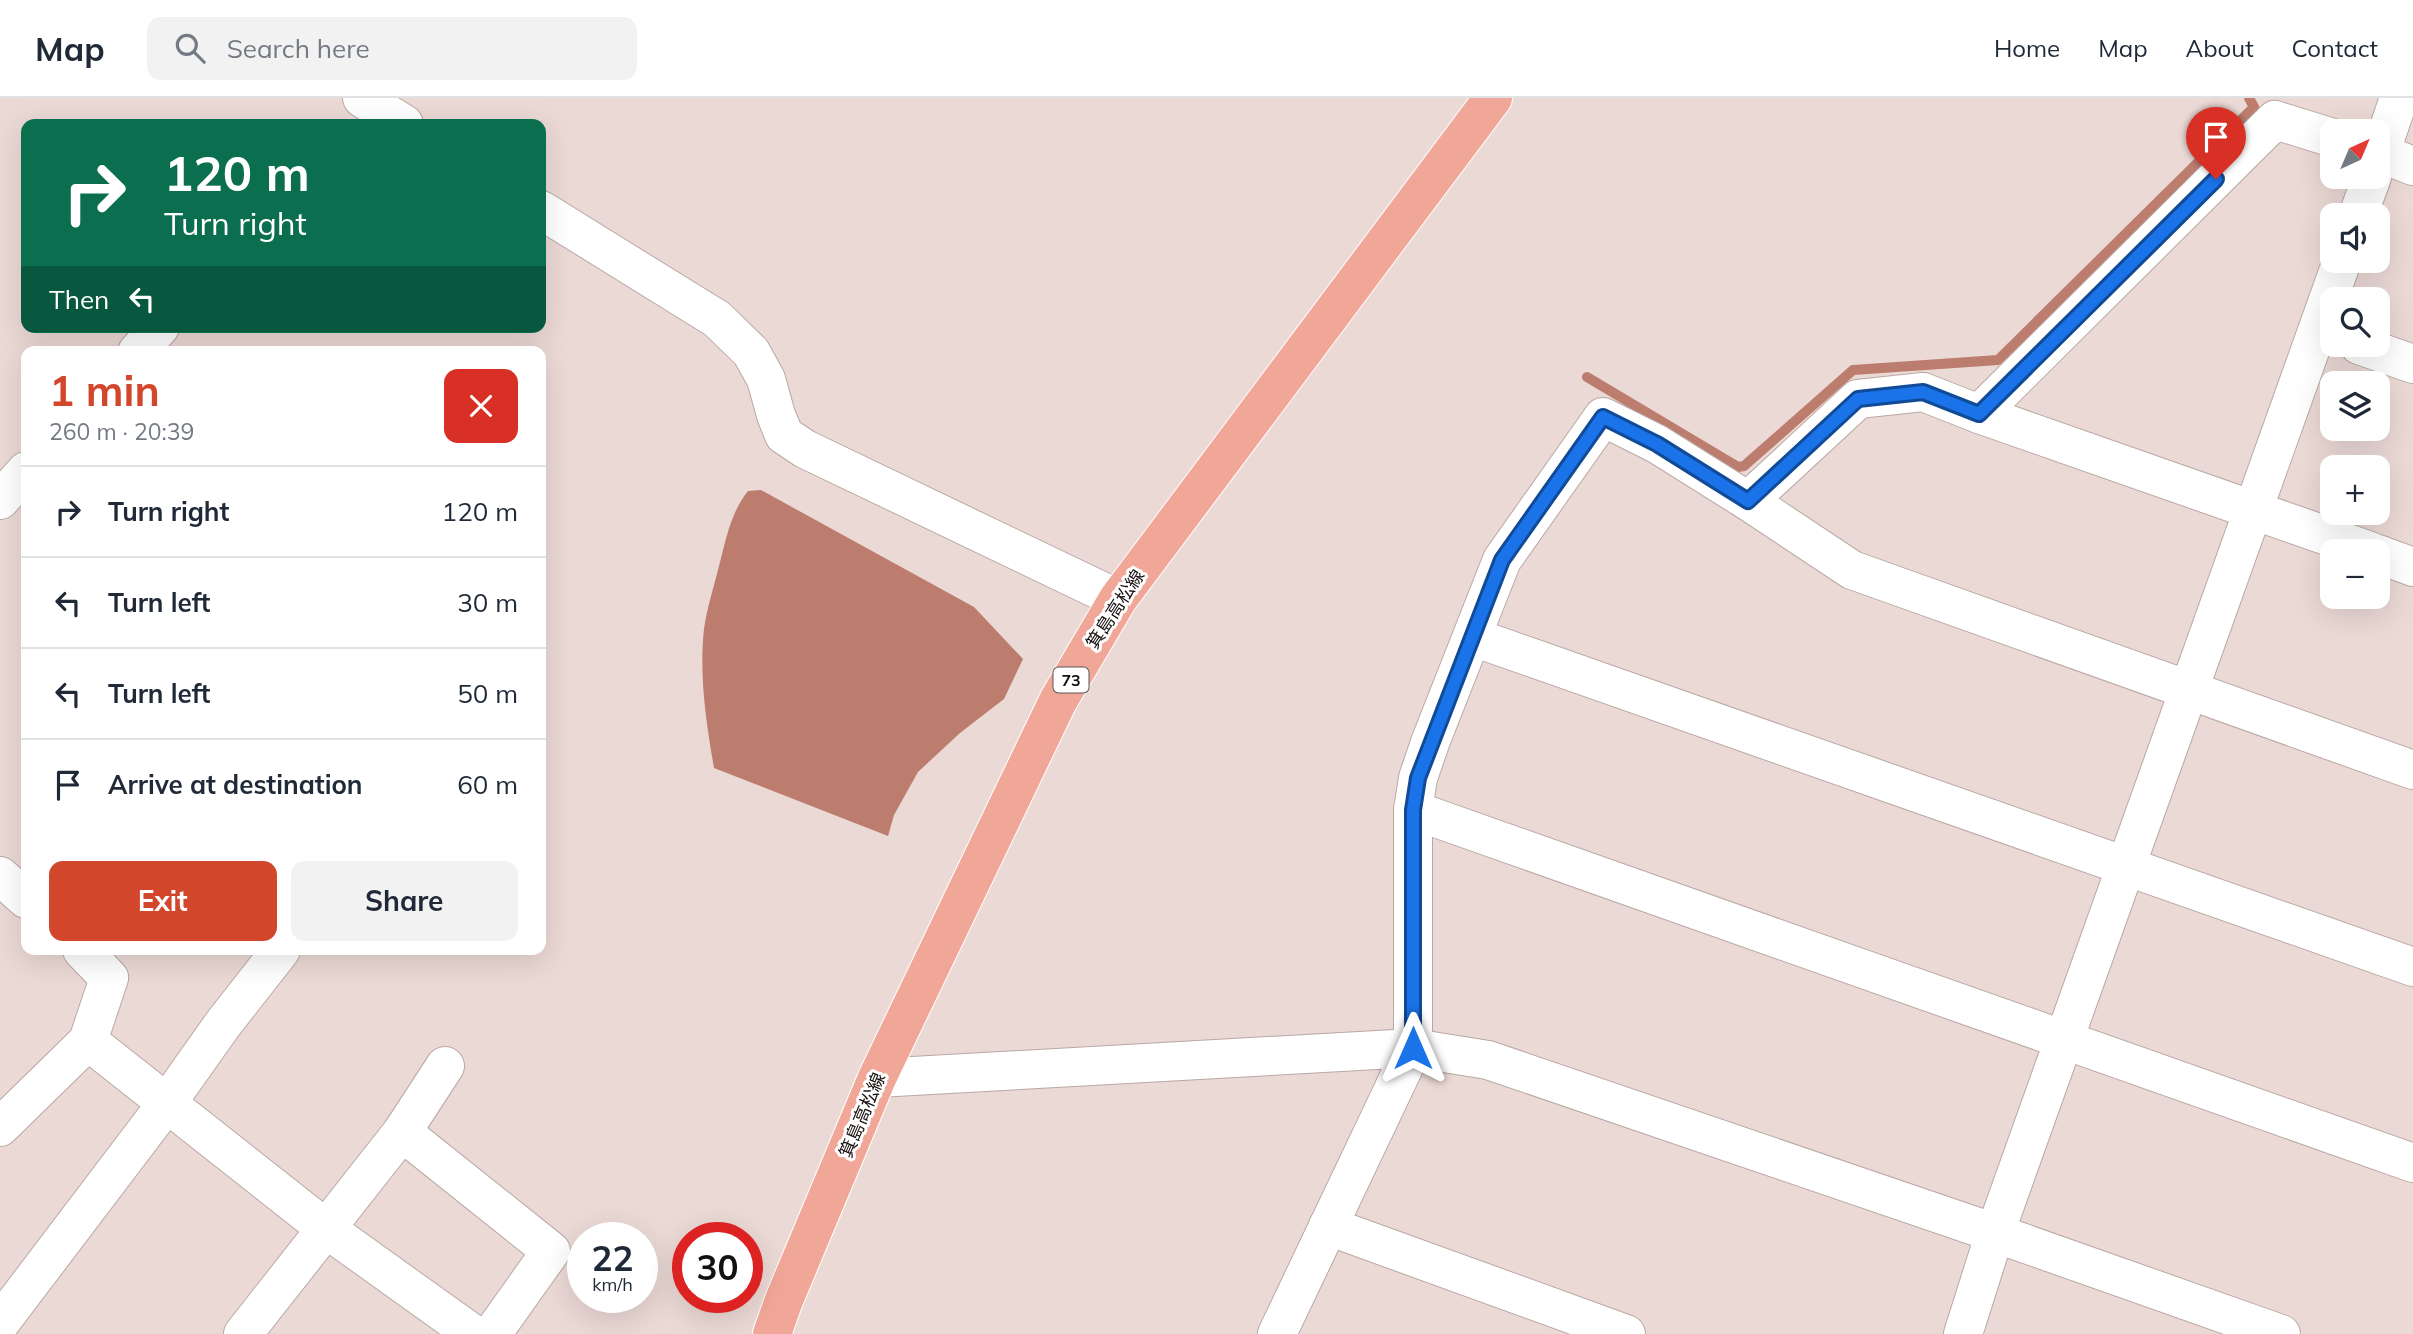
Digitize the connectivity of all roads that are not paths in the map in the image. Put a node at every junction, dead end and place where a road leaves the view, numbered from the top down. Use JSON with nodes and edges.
{"nodes":[{"id":1,"x":1493,"y":98,"type":"edge"},
{"id":2,"x":2399,"y":98,"type":"edge"},
{"id":3,"x":361,"y":105,"type":"edge"},
{"id":4,"x":393,"y":119,"type":"edge"},
{"id":5,"x":2320,"y":134,"type":"edge"},
{"id":6,"x":2390,"y":136,"type":"edge"},
{"id":7,"x":546,"y":213,"type":"edge"},
{"id":8,"x":154,"y":333,"type":"edge"},
{"id":9,"x":2320,"y":344,"type":"edge"},
{"id":10,"x":143,"y":346,"type":"edge"},
{"id":11,"x":2390,"y":356,"type":"edge"},
{"id":12,"x":2413,"y":365,"type":"edge"},
{"id":13,"x":1979,"y":414,"type":"junction"},
{"id":14,"x":21,"y":477,"type":"edge"},
{"id":15,"x":0,"y":500,"type":"edge"},
{"id":16,"x":1748,"y":501,"type":"junction"},
{"id":17,"x":2253,"y":510,"type":"junction"},
{"id":18,"x":2336,"y":539,"type":"edge"},
{"id":19,"x":2390,"y":558,"type":"edge"},
{"id":20,"x":2413,"y":566,"type":"edge"},
{"id":21,"x":1118,"y":599,"type":"junction"},
{"id":22,"x":1472,"y":636,"type":"junction"},
{"id":23,"x":2188,"y":691,"type":"junction"},
{"id":24,"x":2413,"y":769,"type":"edge"},
{"id":25,"x":1413,"y":810,"type":"junction"},
{"id":26,"x":2126,"y":866,"type":"junction"},
{"id":27,"x":0,"y":876,"type":"edge"},
{"id":28,"x":21,"y":895,"type":"edge"},
{"id":29,"x":87,"y":955,"type":"edge"},
{"id":30,"x":277,"y":955,"type":"edge"},
{"id":31,"x":2413,"y":967,"type":"edge"},
{"id":32,"x":2064,"y":1039,"type":"junction"},
{"id":33,"x":88,"y":1041,"type":"junction"},
{"id":34,"x":1413,"y":1048,"type":"junction"},
{"id":35,"x":445,"y":1066,"type":"dead end"},
{"id":36,"x":877,"y":1078,"type":"junction"},
{"id":37,"x":167,"y":1103,"type":"junction"},
{"id":38,"x":0,"y":1127,"type":"edge"},
{"id":39,"x":402,"y":1132,"type":"junction"},
{"id":40,"x":2413,"y":1163,"type":"edge"},
{"id":41,"x":1328,"y":1226,"type":"junction"},
{"id":42,"x":325,"y":1228,"type":"junction"},
{"id":43,"x":1995,"y":1233,"type":"junction"},
{"id":44,"x":0,"y":1324,"type":"edge"},
{"id":45,"x":12,"y":1334,"type":"edge"},
{"id":46,"x":243,"y":1334,"type":"edge"},
{"id":47,"x":473,"y":1334,"type":"edge"},
{"id":48,"x":492,"y":1334,"type":"edge"},
{"id":49,"x":772,"y":1334,"type":"edge"},
{"id":50,"x":1277,"y":1334,"type":"edge"},
{"id":51,"x":1626,"y":1334,"type":"edge"},
{"id":52,"x":1963,"y":1334,"type":"edge"},
{"id":53,"x":2281,"y":1334,"type":"edge"}],
"edges":[{"from":1,"to":21,"type":"main road","name":"箕島高松線","number":"73"},
{"from":2,"to":6,"type":"street"},
{"from":3,"to":4,"type":"street"},
{"from":5,"to":13,"type":"street"},
{"from":7,"to":21,"type":"street"},
{"from":8,"to":10,"type":"street"},
{"from":9,"to":17,"type":"street"},
{"from":11,"to":12,"type":"street"},
{"from":13,"to":16,"type":"street"},
{"from":13,"to":17,"type":"street"},
{"from":14,"to":15,"type":"street"},
{"from":16,"to":22,"type":"street"},
{"from":16,"to":23,"type":"street"},
{"from":17,"to":18,"type":"street"},
{"from":17,"to":23,"type":"street"},
{"from":19,"to":20,"type":"street"},
{"from":21,"to":36,"type":"main road","name":"箕島高松線","number":"73"},
{"from":22,"to":25,"type":"street"},
{"from":22,"to":26,"type":"street"},
{"from":23,"to":24,"type":"street"},
{"from":23,"to":26,"type":"street"},
{"from":25,"to":32,"type":"street"},
{"from":25,"to":34,"type":"street"},
{"from":26,"to":31,"type":"street"},
{"from":26,"to":32,"type":"street"},
{"from":27,"to":28,"type":"street"},
{"from":29,"to":33,"type":"street"},
{"from":30,"to":37,"type":"street"},
{"from":32,"to":40,"type":"street"},
{"from":32,"to":43,"type":"street"},
{"from":33,"to":37,"type":"street"},
{"from":33,"to":38,"type":"street"},
{"from":34,"to":36,"type":"street"},
{"from":34,"to":41,"type":"street"},
{"from":34,"to":43,"type":"street"},
{"from":35,"to":39,"type":"street"},
{"from":36,"to":49,"type":"main road","name":"箕島高松線","number":"73"},
{"from":37,"to":42,"type":"street"},
{"from":37,"to":44,"type":"street"},
{"from":39,"to":42,"type":"street"},
{"from":39,"to":48,"type":"street"},
{"from":41,"to":50,"type":"street"},
{"from":41,"to":51,"type":"street"},
{"from":42,"to":46,"type":"street"},
{"from":42,"to":47,"type":"street"},
{"from":43,"to":52,"type":"street"},
{"from":43,"to":53,"type":"street"},
{"from":44,"to":45,"type":"street"}]}
